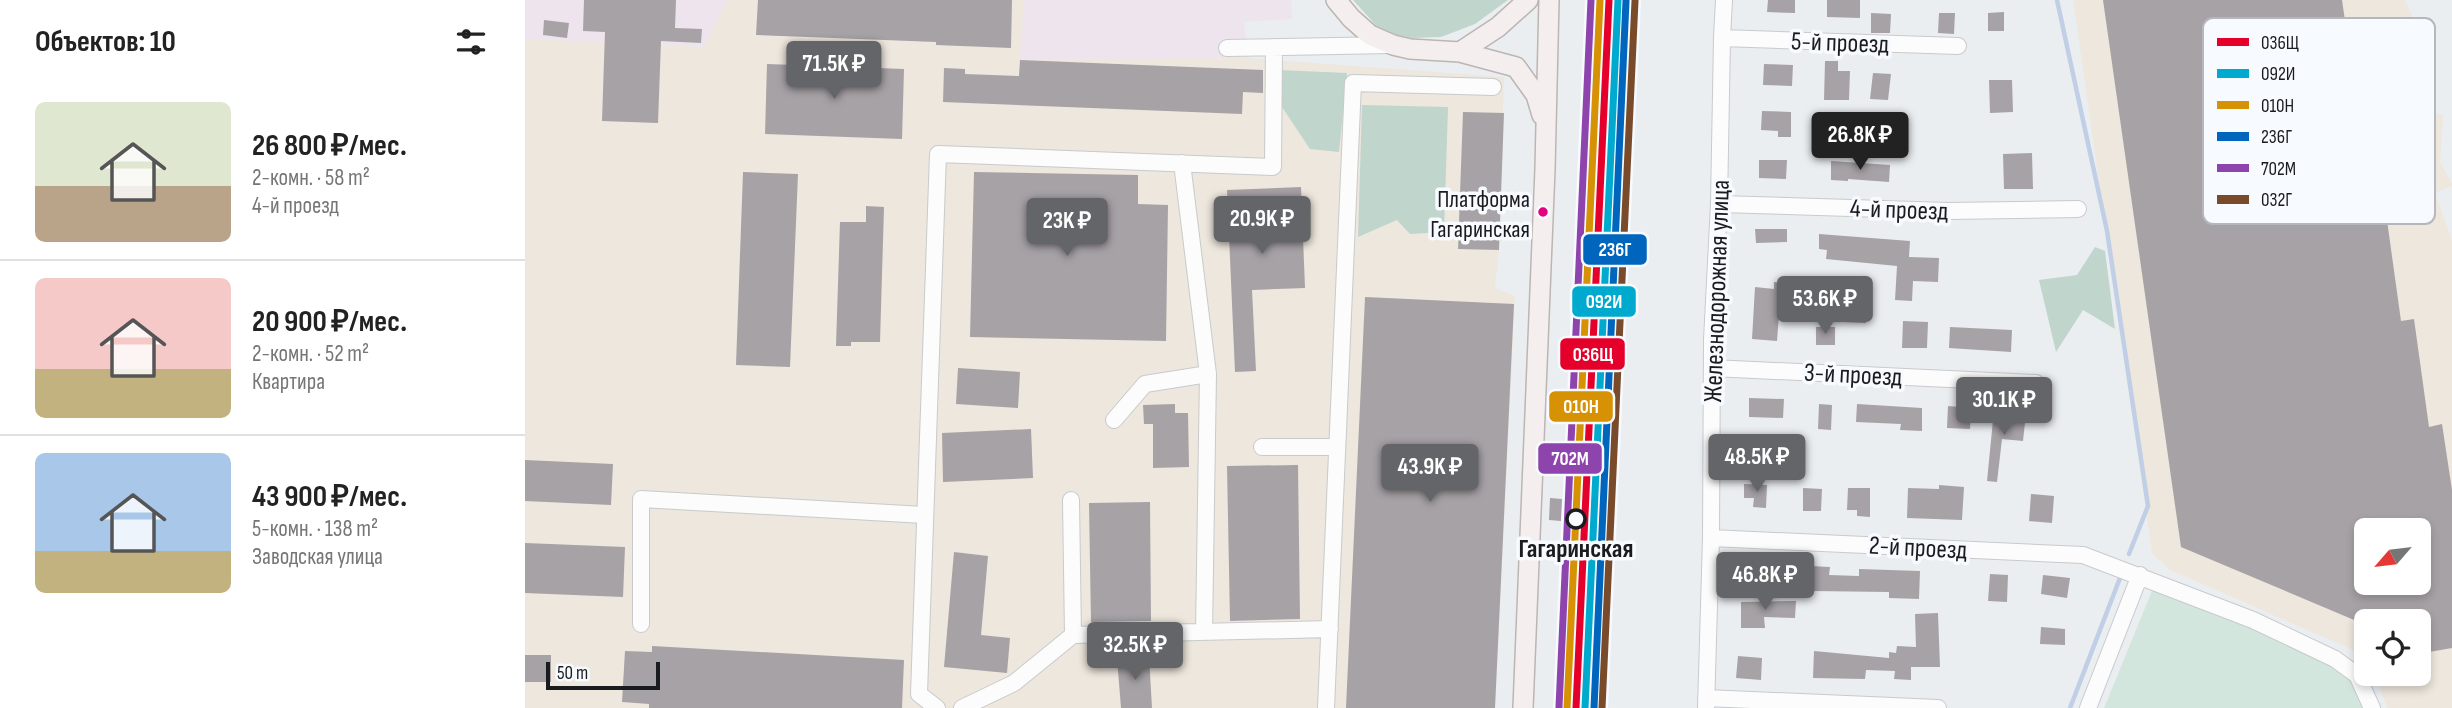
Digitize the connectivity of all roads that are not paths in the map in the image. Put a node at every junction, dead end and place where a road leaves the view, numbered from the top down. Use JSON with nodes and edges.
{"nodes":[{"id":1,"x":1336,"y":0,"type":"edge"},
{"id":2,"x":1528,"y":0,"type":"edge"},
{"id":3,"x":1549,"y":0,"type":"edge"},
{"id":4,"x":1724,"y":0,"type":"edge"},
{"id":5,"x":1505,"y":22,"type":"junction"},
{"id":6,"x":1722,"y":38,"type":"junction"},
{"id":7,"x":1548,"y":41,"type":"junction"},
{"id":8,"x":1393,"y":45,"type":"junction"},
{"id":9,"x":1958,"y":46,"type":"dead end"},
{"id":10,"x":1274,"y":47,"type":"junction"},
{"id":11,"x":1227,"y":48,"type":"dead end"},
{"id":12,"x":1459,"y":52,"type":"junction"},
{"id":13,"x":1513,"y":66,"type":"junction"},
{"id":14,"x":1493,"y":87,"type":"dead end"},
{"id":15,"x":1546,"y":129,"type":"junction"},
{"id":16,"x":1182,"y":163,"type":"junction"},
{"id":17,"x":1719,"y":204,"type":"junction"},
{"id":18,"x":2078,"y":209,"type":"dead end"},
{"id":19,"x":1712,"y":368,"type":"junction"},
{"id":20,"x":1208,"y":374,"type":"junction"},
{"id":21,"x":2036,"y":383,"type":"dead end"},
{"id":22,"x":1114,"y":420,"type":"dead end"},
{"id":23,"x":1262,"y":447,"type":"dead end"},
{"id":24,"x":1337,"y":447,"type":"junction"},
{"id":25,"x":1071,"y":500,"type":"dead end"},
{"id":26,"x":924,"y":515,"type":"junction"},
{"id":27,"x":1711,"y":538,"type":"junction"},
{"id":28,"x":2140,"y":575,"type":"junction"},
{"id":29,"x":641,"y":624,"type":"dead end"},
{"id":30,"x":1330,"y":629,"type":"junction"},
{"id":31,"x":1204,"y":632,"type":"junction"},
{"id":32,"x":1073,"y":635,"type":"junction"},
{"id":33,"x":1706,"y":703,"type":"edge"},
{"id":34,"x":937,"y":708,"type":"edge"},
{"id":35,"x":962,"y":708,"type":"edge"},
{"id":36,"x":1326,"y":708,"type":"edge"},
{"id":37,"x":1523,"y":708,"type":"edge"},
{"id":38,"x":1938,"y":708,"type":"edge"},
{"id":39,"x":2088,"y":708,"type":"edge"},
{"id":40,"x":2372,"y":708,"type":"edge"}],
"edges":[{"from":1,"to":8,"type":"main road"},
{"from":2,"to":5,"type":"main road"},
{"from":3,"to":7,"type":"main road"},
{"from":4,"to":6,"type":"street","name":"Железнодорожная улица"},
{"from":5,"to":7,"type":"main road"},
{"from":5,"to":12,"type":"main road"},
{"from":5,"to":13,"type":"main road"},
{"from":6,"to":9,"type":"street","name":"5-й проезд"},
{"from":6,"to":17,"type":"street","name":"Железнодорожная улица"},
{"from":7,"to":13,"type":"main road"},
{"from":7,"to":15,"type":"main road"},
{"from":8,"to":10,"type":"street"},
{"from":8,"to":12,"type":"main road"},
{"from":10,"to":11,"type":"street"},
{"from":10,"to":16,"type":"street"},
{"from":12,"to":13,"type":"main road"},
{"from":13,"to":15,"type":"main road"},
{"from":14,"to":24,"type":"street"},
{"from":15,"to":37,"type":"main road"},
{"from":16,"to":20,"type":"street"},
{"from":16,"to":26,"type":"street"},
{"from":17,"to":18,"type":"street","name":"4-й проезд"},
{"from":17,"to":19,"type":"street","name":"Железнодорожная улица"},
{"from":19,"to":21,"type":"street","name":"3-й проезд"},
{"from":19,"to":27,"type":"street","name":"Железнодорожная улица"},
{"from":20,"to":22,"type":"street"},
{"from":20,"to":31,"type":"street"},
{"from":23,"to":24,"type":"street"},
{"from":24,"to":30,"type":"street"},
{"from":25,"to":32,"type":"street"},
{"from":26,"to":29,"type":"street"},
{"from":26,"to":34,"type":"street"},
{"from":27,"to":28,"type":"street","name":"2-й проезд"},
{"from":27,"to":33,"type":"street","name":"Железнодорожная улица"},
{"from":28,"to":39,"type":"street"},
{"from":28,"to":40,"type":"street","name":"2-й проезд"},
{"from":30,"to":31,"type":"street"},
{"from":30,"to":36,"type":"street"},
{"from":31,"to":32,"type":"street"},
{"from":32,"to":35,"type":"street"},
{"from":33,"to":38,"type":"street"}]}
